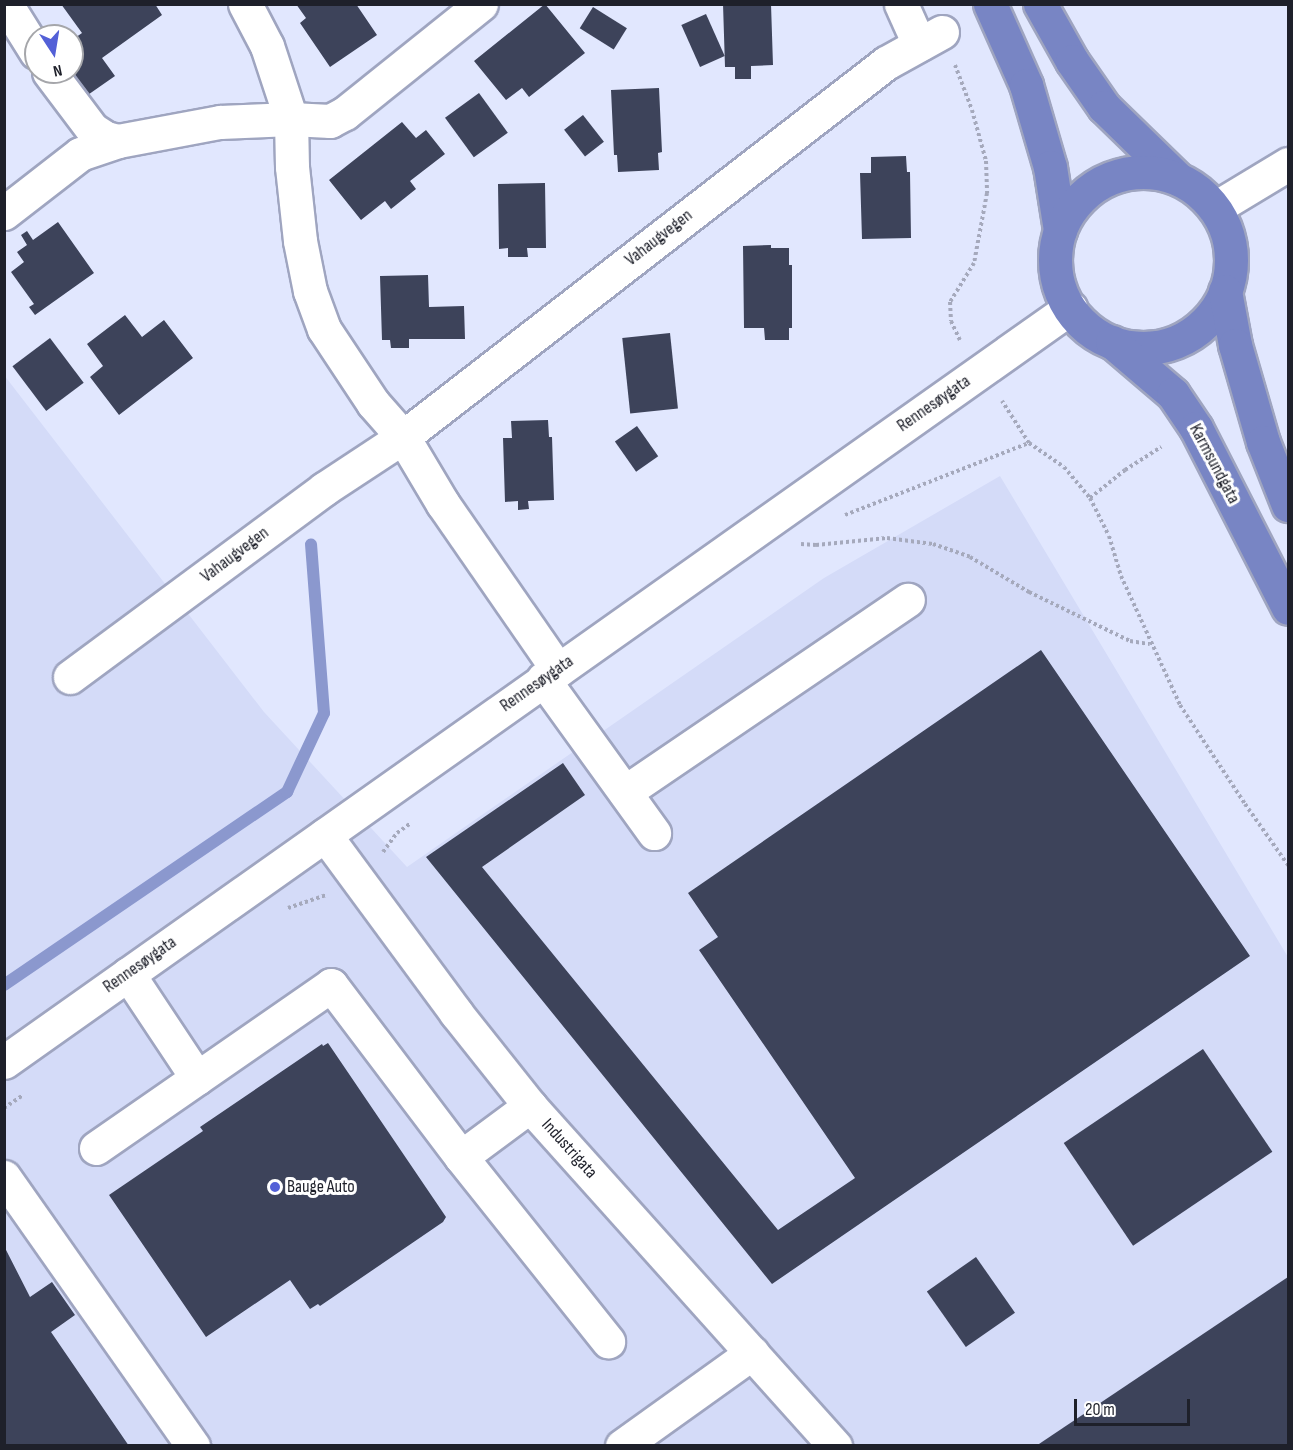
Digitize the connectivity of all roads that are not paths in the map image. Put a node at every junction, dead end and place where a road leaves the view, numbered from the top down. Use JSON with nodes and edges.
{"nodes":[{"id":1,"x":6,"y":4,"type":"edge"},
{"id":2,"x":245,"y":4,"type":"edge"},
{"id":3,"x":481,"y":4,"type":"edge"},
{"id":4,"x":901,"y":4,"type":"edge"},
{"id":5,"x":990,"y":4,"type":"edge"},
{"id":6,"x":1040,"y":4,"type":"edge"},
{"id":7,"x":24,"y":33,"type":"edge"},
{"id":8,"x":58,"y":84,"type":"edge"},
{"id":9,"x":291,"y":119,"type":"junction"},
{"id":10,"x":118,"y":141,"type":"junction"},
{"id":11,"x":1288,"y":164,"type":"edge"},
{"id":12,"x":1177,"y":178,"type":"junction"},
{"id":13,"x":1215,"y":208,"type":"junction"},
{"id":14,"x":4,"y":213,"type":"edge"},
{"id":15,"x":1060,"y":230,"type":"junction"},
{"id":16,"x":1225,"y":291,"type":"junction"},
{"id":17,"x":1070,"y":308,"type":"junction"},
{"id":18,"x":1112,"y":342,"type":"junction"},
{"id":19,"x":403,"y":437,"type":"junction"},
{"id":20,"x":1288,"y":505,"type":"edge"},
{"id":21,"x":908,"y":600,"type":"dead end"},
{"id":22,"x":1288,"y":608,"type":"edge"},
{"id":23,"x":551,"y":675,"type":"junction"},
{"id":24,"x":70,"y":677,"type":"dead end"},
{"id":25,"x":625,"y":792,"type":"junction"},
{"id":26,"x":654,"y":833,"type":"dead end"},
{"id":27,"x":325,"y":835,"type":"junction"},
{"id":28,"x":128,"y":974,"type":"junction"},
{"id":29,"x":4,"y":1062,"type":"edge"},
{"id":30,"x":197,"y":1078,"type":"junction"},
{"id":31,"x":530,"y":1106,"type":"junction"},
{"id":32,"x":96,"y":1148,"type":"dead end"},
{"id":33,"x":461,"y":1157,"type":"junction"},
{"id":34,"x":4,"y":1177,"type":"edge"},
{"id":35,"x":608,"y":1341,"type":"dead end"},
{"id":36,"x":752,"y":1353,"type":"junction"},
{"id":37,"x":193,"y":1446,"type":"edge"},
{"id":38,"x":622,"y":1446,"type":"edge"},
{"id":39,"x":835,"y":1446,"type":"edge"}],
"edges":[{"from":1,"to":7,"type":"street"},
{"from":2,"to":9,"type":"street"},
{"from":3,"to":9,"type":"street"},
{"from":4,"to":19,"type":"street","name":"Vahaugvegen"},
{"from":5,"to":15,"type":"highway"},
{"from":6,"to":12,"type":"highway"},
{"from":8,"to":10,"type":"street"},
{"from":9,"to":10,"type":"street"},
{"from":9,"to":19,"type":"street"},
{"from":10,"to":14,"type":"street"},
{"from":11,"to":13,"type":"street"},
{"from":12,"to":13,"type":"highway"},
{"from":12,"to":15,"type":"highway"},
{"from":13,"to":16,"type":"highway"},
{"from":15,"to":17,"type":"highway"},
{"from":16,"to":18,"type":"highway"},
{"from":16,"to":20,"type":"highway"},
{"from":17,"to":18,"type":"highway"},
{"from":17,"to":23,"type":"street","name":"Rennesøygata"},
{"from":18,"to":22,"type":"highway","name":"Karmsundgata"},
{"from":19,"to":23,"type":"street"},
{"from":19,"to":24,"type":"street","name":"Vahaugvegen"},
{"from":21,"to":25,"type":"street"},
{"from":23,"to":25,"type":"street"},
{"from":23,"to":27,"type":"street","name":"Rennesøygata"},
{"from":25,"to":26,"type":"street"},
{"from":27,"to":28,"type":"street","name":"Rennesøygata"},
{"from":27,"to":31,"type":"street","name":"Industrigata"},
{"from":28,"to":29,"type":"street","name":"Rennesøygata"},
{"from":28,"to":30,"type":"street"},
{"from":30,"to":32,"type":"street"},
{"from":30,"to":33,"type":"street"},
{"from":31,"to":33,"type":"street"},
{"from":31,"to":36,"type":"street","name":"Industrigata"},
{"from":33,"to":35,"type":"street"},
{"from":34,"to":37,"type":"street"},
{"from":36,"to":38,"type":"street"},
{"from":36,"to":39,"type":"street","name":"Industrigata"}]}
